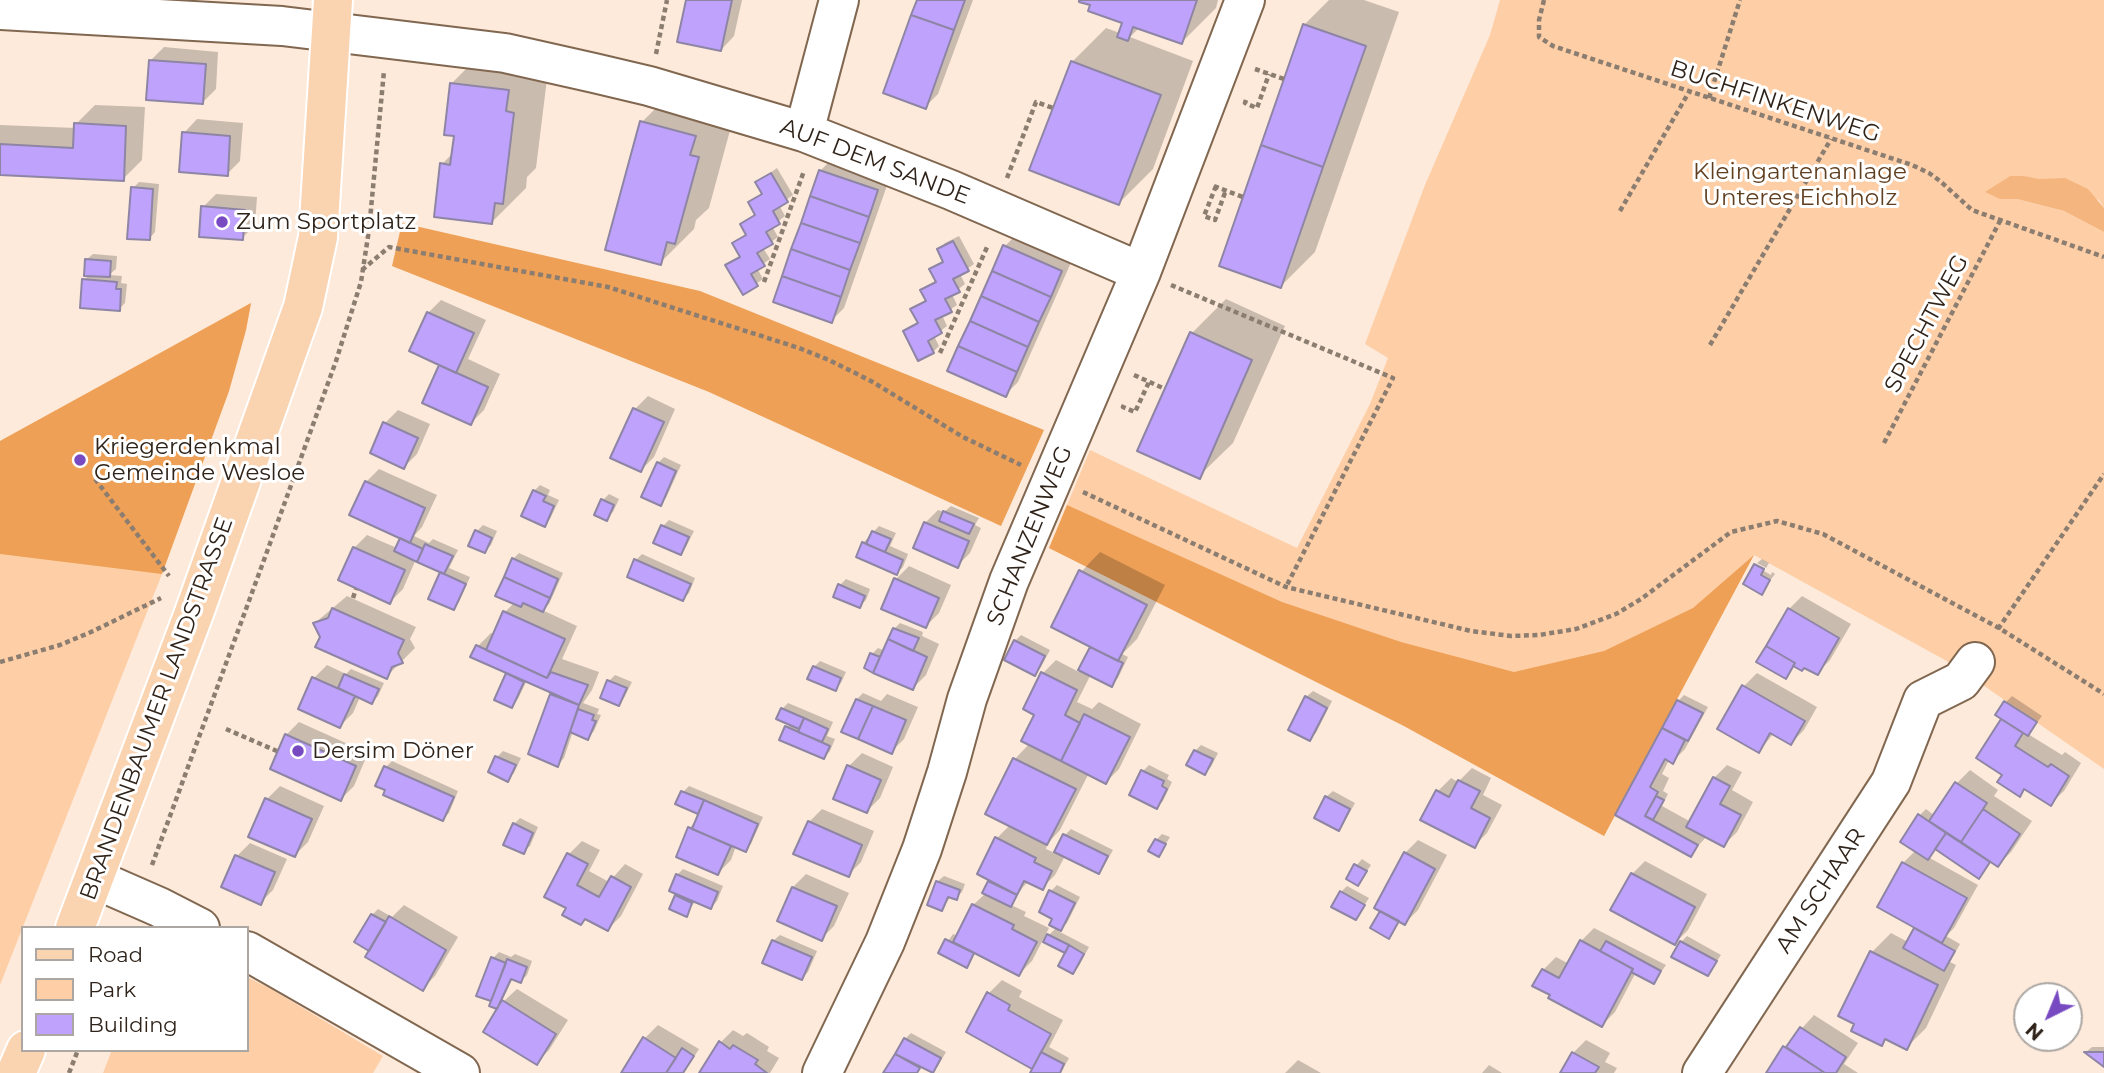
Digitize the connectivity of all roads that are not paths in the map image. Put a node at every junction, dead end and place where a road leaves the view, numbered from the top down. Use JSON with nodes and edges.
{"nodes":[{"id":1,"x":839,"y":0,"type":"edge"},
{"id":2,"x":1245,"y":0,"type":"edge"},
{"id":3,"x":0,"y":10,"type":"edge"},
{"id":4,"x":282,"y":13,"type":"edge"},
{"id":5,"x":333,"y":16,"type":"edge"},
{"id":6,"x":810,"y":134,"type":"junction"},
{"id":7,"x":1142,"y":272,"type":"junction"},
{"id":8,"x":1975,"y":662,"type":"dead end"},
{"id":9,"x":95,"y":880,"type":"junction"},
{"id":10,"x":76,"y":926,"type":"edge"},
{"id":11,"x":196,"y":926,"type":"edge"},
{"id":12,"x":248,"y":952,"type":"edge"},
{"id":13,"x":25,"y":1052,"type":"edge"},
{"id":14,"x":16,"y":1073,"type":"edge"},
{"id":15,"x":460,"y":1073,"type":"edge"},
{"id":16,"x":822,"y":1073,"type":"edge"},
{"id":17,"x":1702,"y":1073,"type":"edge"}],
"edges":[{"from":1,"to":6,"type":"street"},
{"from":2,"to":7,"type":"street","name":"SCHANZENWEG"},
{"from":3,"to":4,"type":"street","name":"AUF DEM SANDE"},
{"from":4,"to":5,"type":"street","name":"AUF DEM SANDE"},
{"from":5,"to":6,"type":"street","name":"AUF DEM SANDE"},
{"from":5,"to":9,"type":"main road","name":"BRANDENBAUMER LANDSTRASSE"},
{"from":6,"to":7,"type":"street","name":"AUF DEM SANDE"},
{"from":7,"to":16,"type":"street","name":"SCHANZENWEG"},
{"from":8,"to":17,"type":"street","name":"AM SCHAAR"},
{"from":9,"to":10,"type":"main road","name":"BRANDENBAUMER LANDSTRASSE"},
{"from":9,"to":11,"type":"street"},
{"from":12,"to":15,"type":"street"},
{"from":13,"to":14,"type":"main road"}]}
